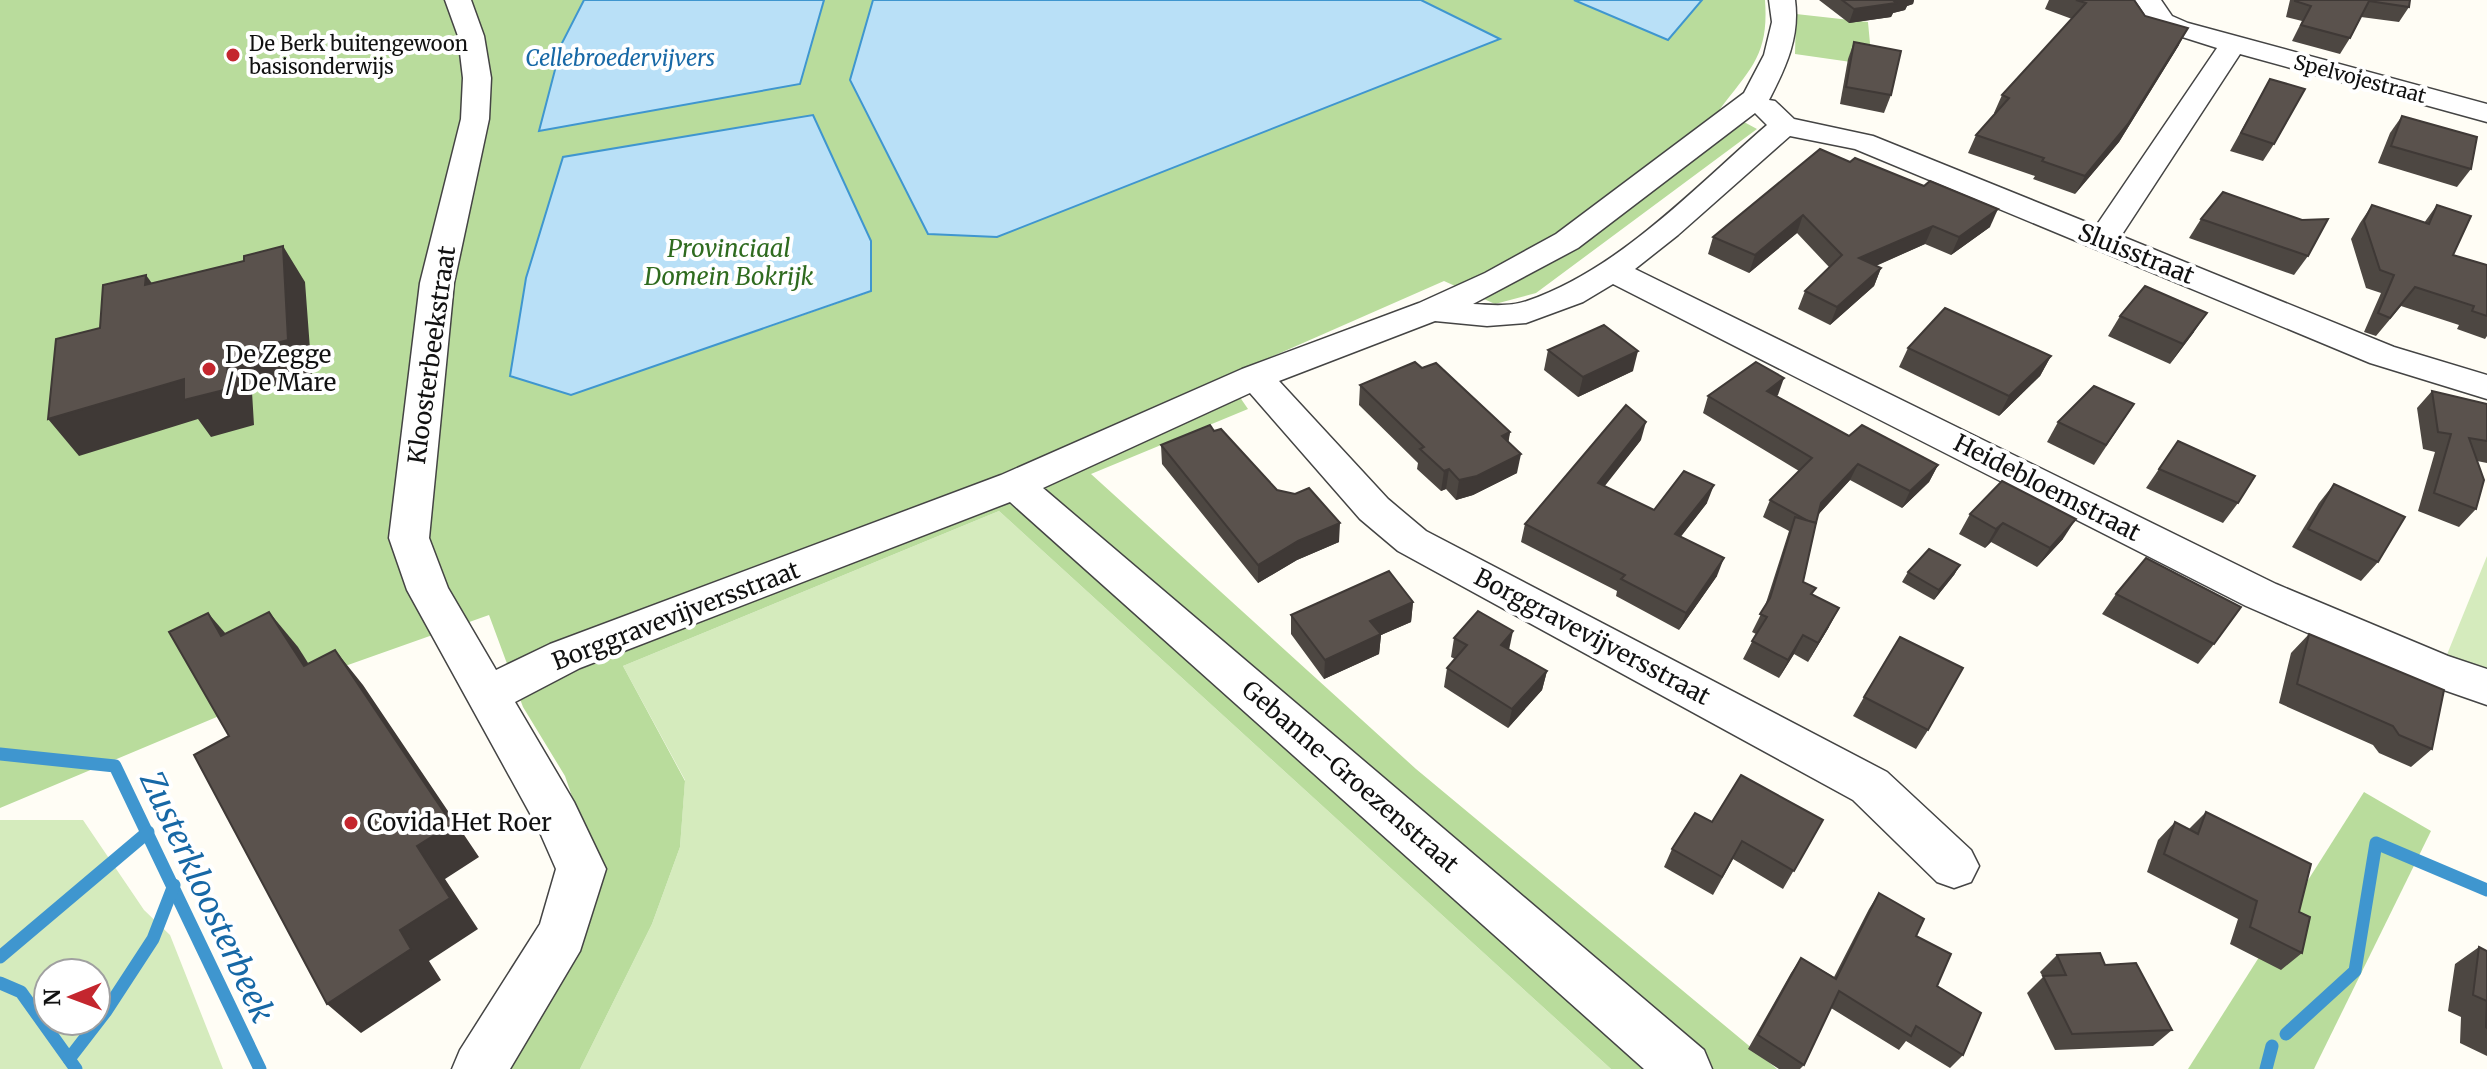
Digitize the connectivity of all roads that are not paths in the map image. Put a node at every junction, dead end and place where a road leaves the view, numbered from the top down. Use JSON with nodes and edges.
{"nodes":[{"id":1,"x":458,"y":0,"type":"edge"},
{"id":2,"x":1782,"y":0,"type":"edge"},
{"id":3,"x":2148,"y":0,"type":"edge"},
{"id":4,"x":2233,"y":44,"type":"junction"},
{"id":5,"x":1756,"y":98,"type":"junction"},
{"id":6,"x":2487,"y":113,"type":"edge"},
{"id":7,"x":1784,"y":126,"type":"junction"},
{"id":8,"x":2102,"y":240,"type":"junction"},
{"id":9,"x":1614,"y":271,"type":"junction"},
{"id":10,"x":1431,"y":310,"type":"junction"},
{"id":11,"x":1255,"y":377,"type":"junction"},
{"id":12,"x":2487,"y":387,"type":"edge"},
{"id":13,"x":1015,"y":485,"type":"junction"},
{"id":14,"x":2487,"y":687,"type":"edge"},
{"id":15,"x":488,"y":695,"type":"junction"},
{"id":16,"x":1954,"y":866,"type":"dead end"},
{"id":17,"x":479,"y":1069,"type":"edge"},
{"id":18,"x":1685,"y":1069,"type":"edge"}],
"edges":[{"from":1,"to":15,"type":"street","name":"Kloosterbeekstraat"},
{"from":2,"to":5,"type":"street","name":"Borggravevijversstraat"},
{"from":3,"to":4,"type":"street","name":"Spelvojestraat"},
{"from":4,"to":6,"type":"street","name":"Spelvojestraat"},
{"from":4,"to":8,"type":"street"},
{"from":5,"to":7,"type":"street"},
{"from":5,"to":10,"type":"street","name":"Borggravevijversstraat"},
{"from":7,"to":8,"type":"street","name":"Sluisstraat"},
{"from":7,"to":9,"type":"street","name":"Borggravevijversstraat"},
{"from":8,"to":12,"type":"street","name":"Sluisstraat"},
{"from":9,"to":10,"type":"street","name":"Borggravevijversstraat"},
{"from":9,"to":14,"type":"street","name":"Heidebloemstraat"},
{"from":10,"to":11,"type":"street","name":"Borggravevijversstraat"},
{"from":11,"to":13,"type":"street","name":"Borggravevijversstraat"},
{"from":11,"to":16,"type":"street","name":"Borggravevijversstraat"},
{"from":13,"to":15,"type":"street","name":"Borggravevijversstraat"},
{"from":13,"to":18,"type":"street","name":"Gebanne-Groezenstraat"},
{"from":15,"to":17,"type":"street"}]}
